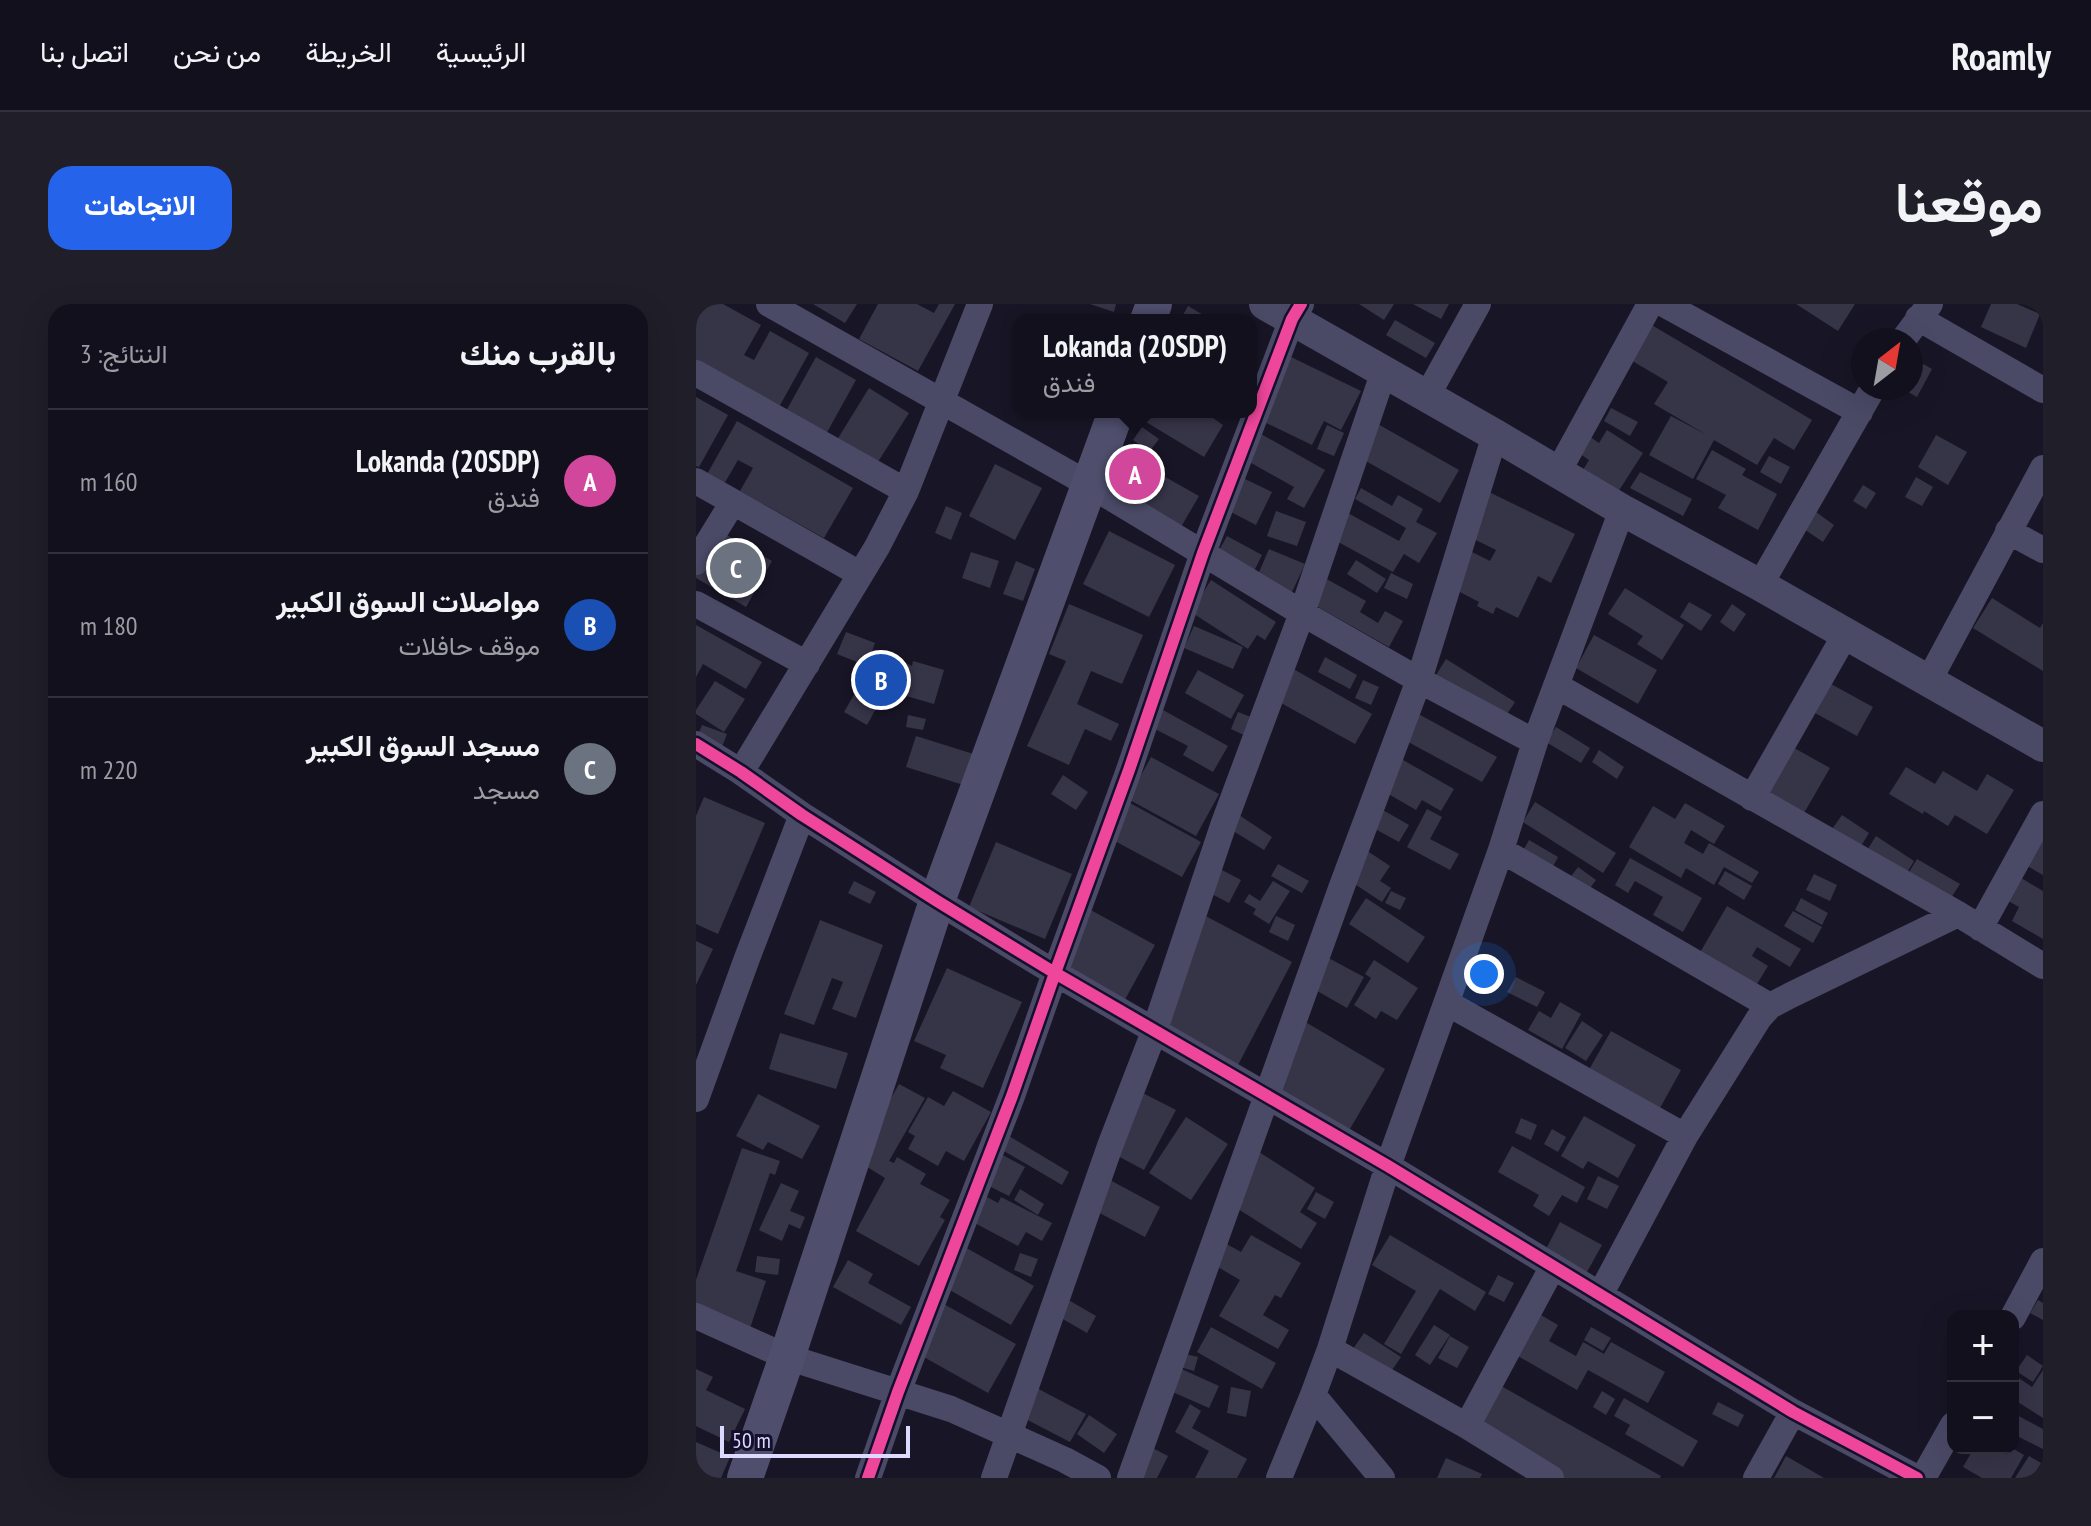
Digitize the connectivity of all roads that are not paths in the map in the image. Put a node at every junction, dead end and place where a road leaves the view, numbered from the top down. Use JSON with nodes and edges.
{"nodes":[{"id":1,"x":769,"y":304,"type":"edge"},
{"id":2,"x":980,"y":304,"type":"edge"},
{"id":3,"x":1478,"y":304,"type":"edge"},
{"id":4,"x":1650,"y":304,"type":"edge"},
{"id":5,"x":1664,"y":304,"type":"edge"},
{"id":6,"x":1286,"y":309,"type":"edge"},
{"id":7,"x":1917,"y":321,"type":"edge"},
{"id":8,"x":1384,"y":371,"type":"junction"},
{"id":9,"x":696,"y":373,"type":"edge"},
{"id":10,"x":2043,"y":390,"type":"edge"},
{"id":11,"x":1257,"y":394,"type":"edge"},
{"id":12,"x":1427,"y":396,"type":"junction"},
{"id":13,"x":1866,"y":400,"type":"edge"},
{"id":14,"x":941,"y":402,"type":"junction"},
{"id":15,"x":1860,"y":412,"type":"junction"},
{"id":16,"x":1114,"y":418,"type":"edge"},
{"id":17,"x":1249,"y":418,"type":"edge"},
{"id":18,"x":1495,"y":435,"type":"junction"},
{"id":19,"x":2043,"y":468,"type":"edge"},
{"id":20,"x":1558,"y":472,"type":"junction"},
{"id":21,"x":696,"y":481,"type":"edge"},
{"id":22,"x":1090,"y":485,"type":"junction"},
{"id":23,"x":906,"y":491,"type":"junction"},
{"id":24,"x":733,"y":502,"type":"junction"},
{"id":25,"x":1622,"y":510,"type":"junction"},
{"id":26,"x":2008,"y":531,"type":"junction"},
{"id":27,"x":2043,"y":550,"type":"edge"},
{"id":28,"x":1203,"y":553,"type":"junction"},
{"id":29,"x":696,"y":562,"type":"edge"},
{"id":30,"x":860,"y":574,"type":"junction"},
{"id":31,"x":1760,"y":585,"type":"junction"},
{"id":32,"x":696,"y":604,"type":"edge"},
{"id":33,"x":1302,"y":613,"type":"junction"},
{"id":34,"x":1845,"y":635,"type":"junction"},
{"id":35,"x":807,"y":664,"type":"junction"},
{"id":36,"x":1419,"y":680,"type":"junction"},
{"id":37,"x":1928,"y":682,"type":"junction"},
{"id":38,"x":1557,"y":686,"type":"junction"},
{"id":39,"x":1535,"y":742,"type":"junction"},
{"id":40,"x":2043,"y":746,"type":"edge"},
{"id":41,"x":698,"y":751,"type":"edge"},
{"id":42,"x":741,"y":772,"type":"junction"},
{"id":43,"x":1752,"y":798,"type":"junction"},
{"id":44,"x":2043,"y":814,"type":"edge"},
{"id":45,"x":802,"y":815,"type":"junction"},
{"id":46,"x":1501,"y":850,"type":"junction"},
{"id":47,"x":937,"y":901,"type":"junction"},
{"id":48,"x":1969,"y":921,"type":"junction"},
{"id":49,"x":2043,"y":966,"type":"edge"},
{"id":50,"x":1055,"y":973,"type":"junction"},
{"id":51,"x":1447,"y":1003,"type":"junction"},
{"id":52,"x":1770,"y":1006,"type":"junction"},
{"id":53,"x":1154,"y":1032,"type":"junction"},
{"id":54,"x":702,"y":1063,"type":"edge"},
{"id":55,"x":1267,"y":1094,"type":"junction"},
{"id":56,"x":696,"y":1099,"type":"edge"},
{"id":57,"x":1685,"y":1136,"type":"junction"},
{"id":58,"x":1388,"y":1166,"type":"junction"},
{"id":59,"x":2043,"y":1261,"type":"edge"},
{"id":60,"x":1553,"y":1266,"type":"junction"},
{"id":61,"x":1600,"y":1295,"type":"junction"},
{"id":62,"x":2026,"y":1310,"type":"edge"},
{"id":63,"x":696,"y":1316,"type":"edge"},
{"id":64,"x":1330,"y":1349,"type":"junction"},
{"id":65,"x":787,"y":1357,"type":"junction"},
{"id":66,"x":898,"y":1392,"type":"junction"},
{"id":67,"x":1313,"y":1395,"type":"junction"},
{"id":68,"x":1793,"y":1412,"type":"junction"},
{"id":69,"x":1467,"y":1426,"type":"junction"},
{"id":70,"x":1008,"y":1435,"type":"junction"},
{"id":71,"x":1947,"y":1435,"type":"edge"},
{"id":72,"x":745,"y":1478,"type":"edge"},
{"id":73,"x":868,"y":1478,"type":"edge"},
{"id":74,"x":994,"y":1478,"type":"edge"},
{"id":75,"x":1098,"y":1478,"type":"edge"},
{"id":76,"x":1130,"y":1478,"type":"edge"},
{"id":77,"x":1279,"y":1478,"type":"edge"},
{"id":78,"x":1382,"y":1478,"type":"edge"},
{"id":79,"x":1551,"y":1478,"type":"edge"},
{"id":80,"x":1756,"y":1478,"type":"edge"},
{"id":81,"x":1920,"y":1478,"type":"edge"}],
"edges":[{"from":1,"to":14,"type":"street"},
{"from":2,"to":14,"type":"street"},
{"from":3,"to":12,"type":"street"},
{"from":4,"to":20,"type":"street"},
{"from":5,"to":15,"type":"street"},
{"from":6,"to":8,"type":"street"},
{"from":6,"to":11,"type":"street"},
{"from":7,"to":10,"type":"street"},
{"from":8,"to":12,"type":"street"},
{"from":8,"to":33,"type":"street"},
{"from":9,"to":23,"type":"street"},
{"from":12,"to":18,"type":"street"},
{"from":13,"to":15,"type":"street"},
{"from":14,"to":22,"type":"street"},
{"from":14,"to":23,"type":"street"},
{"from":15,"to":31,"type":"street"},
{"from":16,"to":22,"type":"main road"},
{"from":17,"to":28,"type":"street"},
{"from":18,"to":20,"type":"street"},
{"from":18,"to":36,"type":"street"},
{"from":19,"to":26,"type":"street"},
{"from":20,"to":25,"type":"street"},
{"from":21,"to":24,"type":"street"},
{"from":22,"to":28,"type":"street"},
{"from":22,"to":47,"type":"main road"},
{"from":23,"to":30,"type":"street"},
{"from":24,"to":29,"type":"street"},
{"from":24,"to":30,"type":"street"},
{"from":25,"to":31,"type":"street"},
{"from":25,"to":38,"type":"street"},
{"from":26,"to":27,"type":"street"},
{"from":26,"to":37,"type":"street"},
{"from":28,"to":33,"type":"street"},
{"from":28,"to":50,"type":"street"},
{"from":30,"to":35,"type":"street"},
{"from":31,"to":34,"type":"street"},
{"from":32,"to":35,"type":"street"},
{"from":33,"to":36,"type":"street"},
{"from":33,"to":53,"type":"street"},
{"from":34,"to":37,"type":"street"},
{"from":34,"to":43,"type":"street"},
{"from":35,"to":42,"type":"street"},
{"from":36,"to":39,"type":"street"},
{"from":36,"to":55,"type":"street"},
{"from":37,"to":40,"type":"street"},
{"from":38,"to":39,"type":"street"},
{"from":38,"to":43,"type":"street"},
{"from":39,"to":46,"type":"street"},
{"from":41,"to":42,"type":"street"},
{"from":42,"to":45,"type":"street"},
{"from":43,"to":48,"type":"street"},
{"from":44,"to":48,"type":"street"},
{"from":45,"to":47,"type":"street"},
{"from":45,"to":54,"type":"street"},
{"from":46,"to":51,"type":"street"},
{"from":46,"to":52,"type":"street"},
{"from":47,"to":50,"type":"street"},
{"from":47,"to":65,"type":"main road"},
{"from":48,"to":49,"type":"street"},
{"from":48,"to":52,"type":"street"},
{"from":50,"to":53,"type":"street"},
{"from":50,"to":66,"type":"street"},
{"from":51,"to":57,"type":"street"},
{"from":51,"to":58,"type":"street"},
{"from":52,"to":57,"type":"street"},
{"from":53,"to":55,"type":"street"},
{"from":53,"to":70,"type":"street"},
{"from":54,"to":56,"type":"street"},
{"from":55,"to":58,"type":"street"},
{"from":55,"to":76,"type":"street"},
{"from":57,"to":61,"type":"street"},
{"from":58,"to":60,"type":"street"},
{"from":58,"to":64,"type":"street"},
{"from":59,"to":62,"type":"street"},
{"from":60,"to":61,"type":"street"},
{"from":60,"to":69,"type":"street"},
{"from":61,"to":68,"type":"street"},
{"from":63,"to":65,"type":"street"},
{"from":64,"to":67,"type":"street"},
{"from":64,"to":69,"type":"street"},
{"from":65,"to":66,"type":"street"},
{"from":65,"to":72,"type":"main road"},
{"from":66,"to":70,"type":"street"},
{"from":66,"to":73,"type":"street"},
{"from":67,"to":77,"type":"street"},
{"from":67,"to":78,"type":"street"},
{"from":68,"to":80,"type":"street"},
{"from":68,"to":81,"type":"street"},
{"from":69,"to":79,"type":"street"},
{"from":70,"to":74,"type":"street"},
{"from":70,"to":75,"type":"street"},
{"from":71,"to":81,"type":"street"}]}
